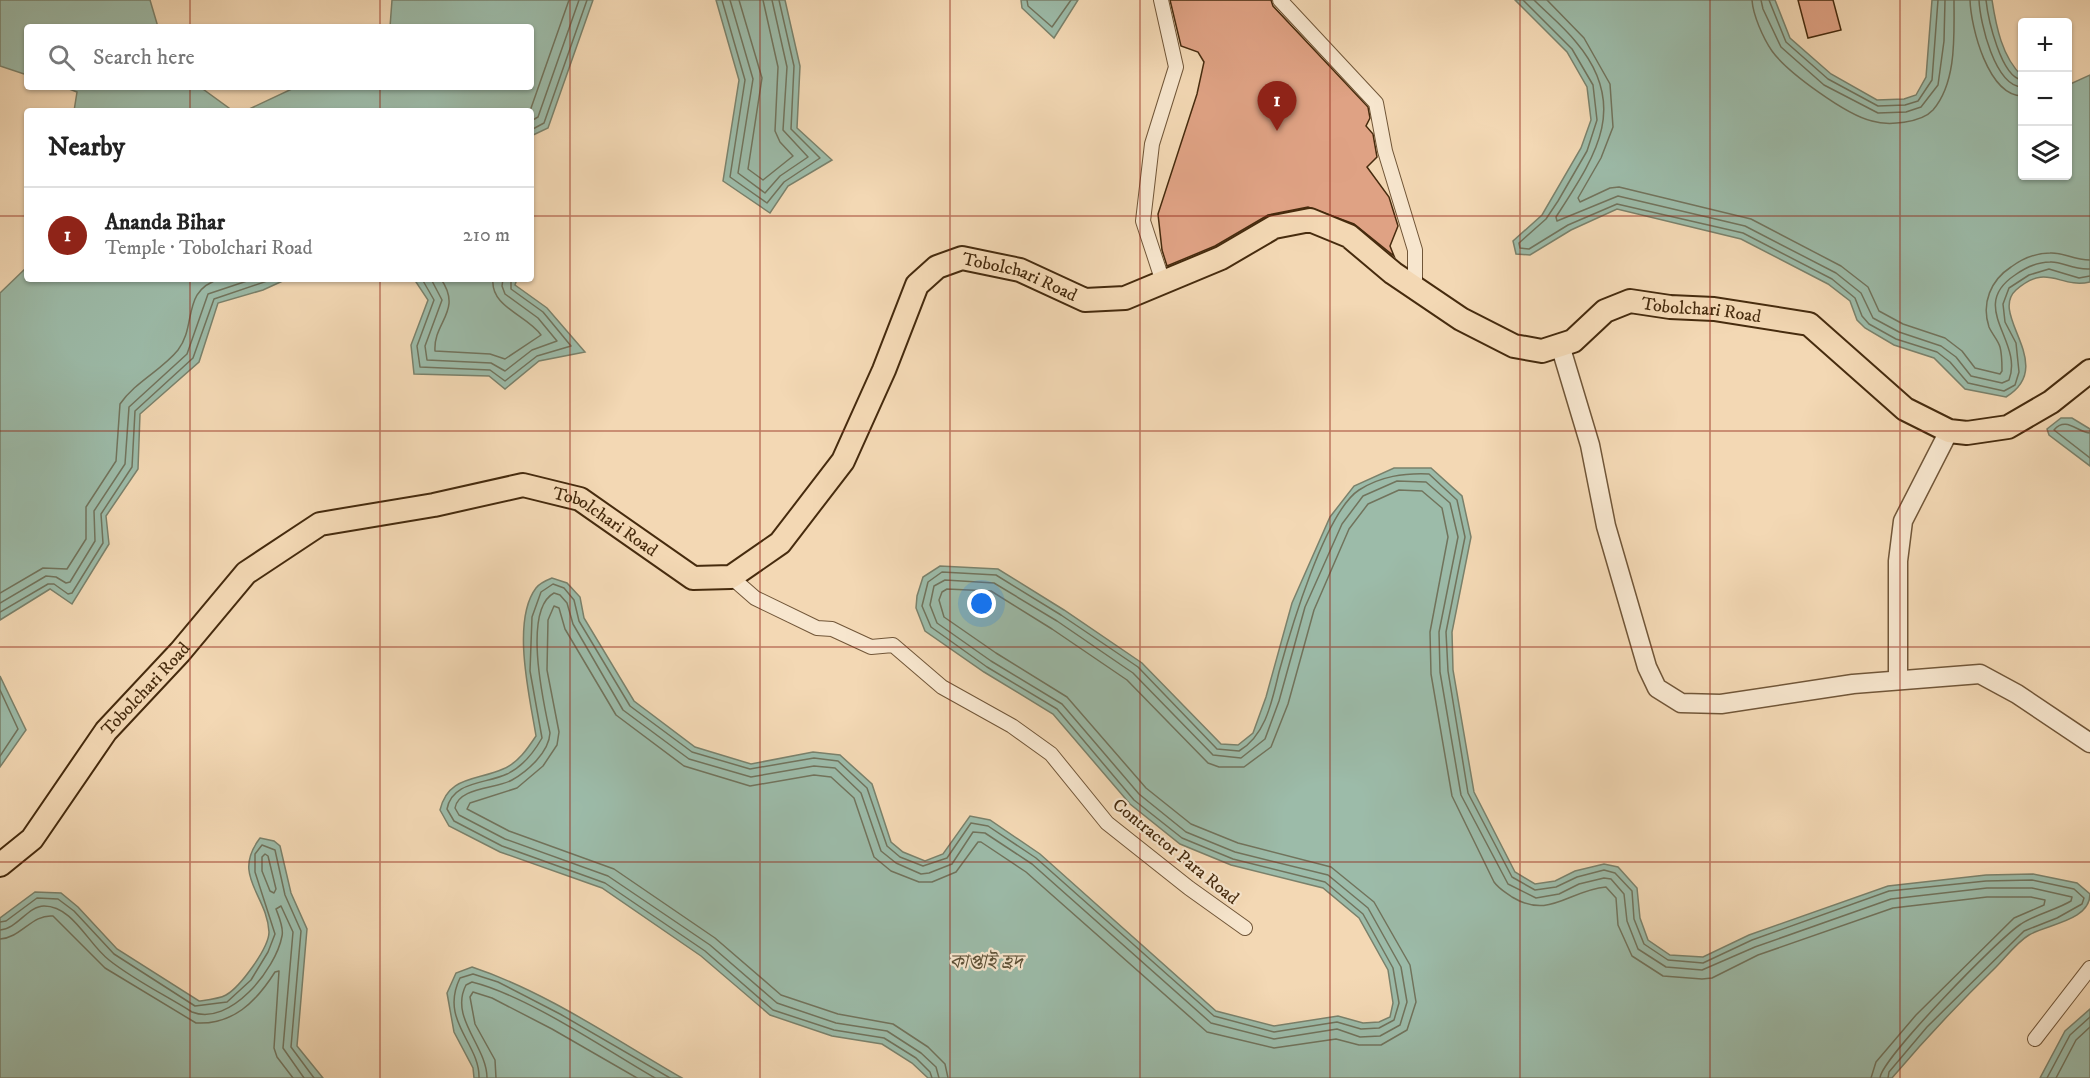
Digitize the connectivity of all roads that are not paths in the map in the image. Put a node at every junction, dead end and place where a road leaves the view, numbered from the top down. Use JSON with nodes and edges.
{"nodes":[{"id":1,"x":1161,"y":0,"type":"edge"},
{"id":2,"x":1280,"y":0,"type":"edge"},
{"id":3,"x":1163,"y":282,"type":"junction"},
{"id":4,"x":1415,"y":288,"type":"junction"},
{"id":5,"x":1560,"y":345,"type":"junction"},
{"id":6,"x":2090,"y":372,"type":"edge"},
{"id":7,"x":1949,"y":431,"type":"junction"},
{"id":8,"x":731,"y":578,"type":"junction"},
{"id":9,"x":1898,"y":680,"type":"junction"},
{"id":10,"x":2090,"y":743,"type":"edge"},
{"id":11,"x":0,"y":865,"type":"edge"},
{"id":12,"x":1245,"y":928,"type":"dead end"},
{"id":13,"x":2090,"y":968,"type":"edge"},
{"id":14,"x":2036,"y":1039,"type":"dead end"}],
"edges":[{"from":1,"to":3,"type":"street"},
{"from":2,"to":4,"type":"street"},
{"from":3,"to":4,"type":"main road","name":"Tobolchari Road"},
{"from":3,"to":8,"type":"main road","name":"Tobolchari Road"},
{"from":4,"to":5,"type":"main road","name":"Tobolchari Road"},
{"from":5,"to":7,"type":"main road","name":"Tobolchari Road"},
{"from":5,"to":9,"type":"street"},
{"from":6,"to":7,"type":"main road","name":"Tobolchari Road"},
{"from":7,"to":9,"type":"street"},
{"from":8,"to":11,"type":"main road","name":"Tobolchari Road"},
{"from":8,"to":12,"type":"street","name":"Contractor Para Road"},
{"from":9,"to":10,"type":"street"},
{"from":13,"to":14,"type":"street"}]}
